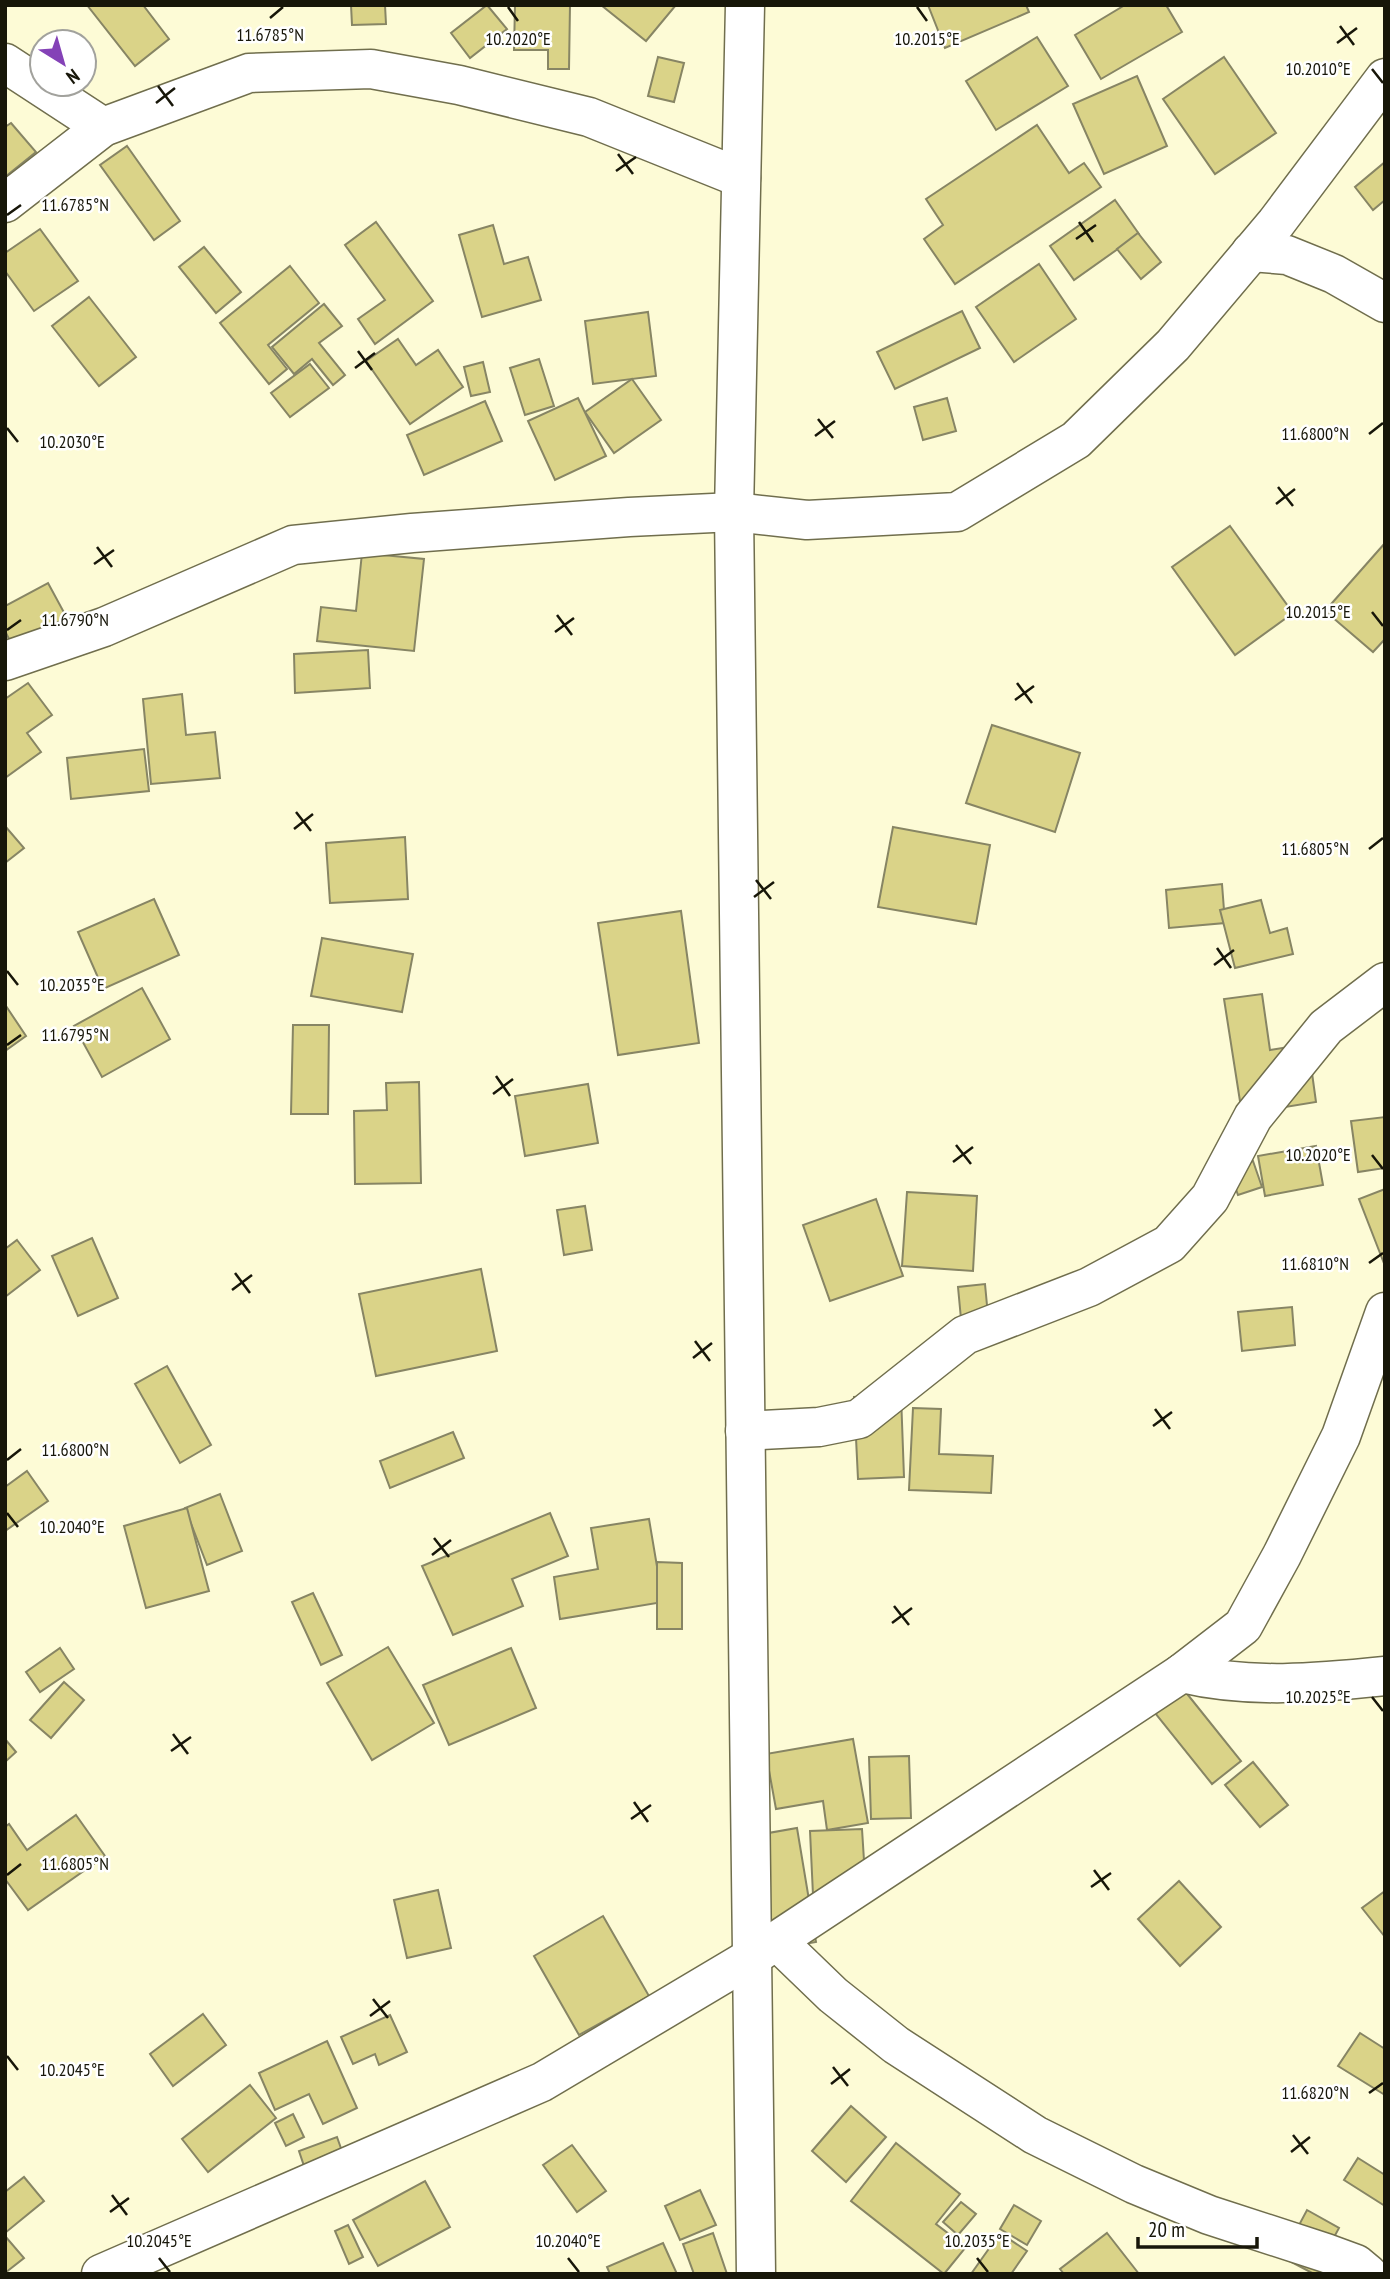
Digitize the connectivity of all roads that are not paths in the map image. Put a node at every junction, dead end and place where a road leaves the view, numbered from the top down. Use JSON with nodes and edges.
{"nodes":[{"id":1,"x":745,"y":5,"type":"edge"},
{"id":2,"x":5,"y":63,"type":"edge"},
{"id":3,"x":1385,"y":78,"type":"edge"},
{"id":4,"x":103,"y":127,"type":"junction"},
{"id":5,"x":741,"y":178,"type":"junction"},
{"id":6,"x":5,"y":203,"type":"edge"},
{"id":7,"x":1251,"y":252,"type":"junction"},
{"id":8,"x":1385,"y":303,"type":"edge"},
{"id":9,"x":734,"y":512,"type":"junction"},
{"id":10,"x":5,"y":662,"type":"edge"},
{"id":11,"x":1385,"y":982,"type":"edge"},
{"id":12,"x":1385,"y":1312,"type":"edge"},
{"id":13,"x":745,"y":1432,"type":"junction"},
{"id":14,"x":1182,"y":1673,"type":"junction"},
{"id":15,"x":1385,"y":1676,"type":"edge"},
{"id":16,"x":764,"y":1949,"type":"junction"},
{"id":17,"x":101,"y":2274,"type":"edge"},
{"id":18,"x":757,"y":2274,"type":"edge"},
{"id":19,"x":1368,"y":2274,"type":"edge"}],
"edges":[{"from":1,"to":5,"type":"street"},
{"from":2,"to":4,"type":"street"},
{"from":3,"to":7,"type":"street"},
{"from":4,"to":5,"type":"street"},
{"from":4,"to":6,"type":"street"},
{"from":5,"to":9,"type":"street"},
{"from":7,"to":8,"type":"street"},
{"from":7,"to":9,"type":"street"},
{"from":9,"to":10,"type":"street"},
{"from":9,"to":13,"type":"street"},
{"from":11,"to":13,"type":"street"},
{"from":12,"to":14,"type":"street"},
{"from":13,"to":16,"type":"street"},
{"from":14,"to":15,"type":"street"},
{"from":14,"to":16,"type":"street"},
{"from":16,"to":17,"type":"street"},
{"from":16,"to":18,"type":"street"},
{"from":16,"to":19,"type":"street"}]}
